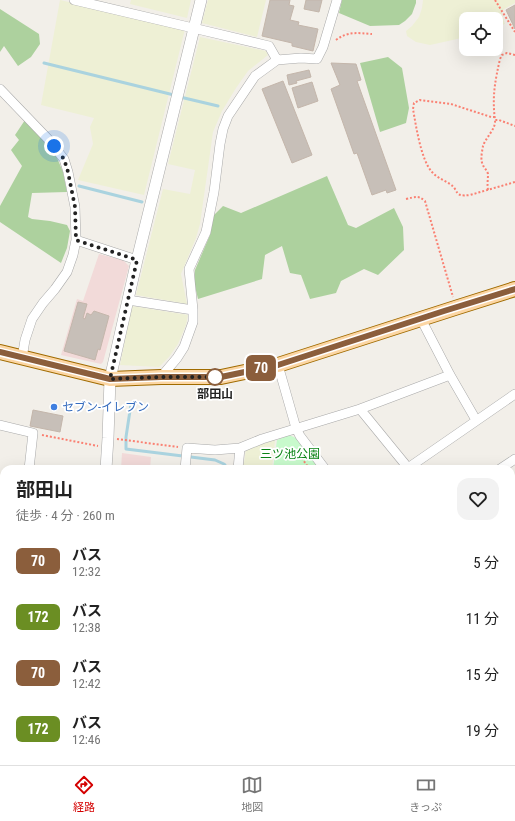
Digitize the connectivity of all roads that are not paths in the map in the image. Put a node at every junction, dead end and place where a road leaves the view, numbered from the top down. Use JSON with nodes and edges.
{"nodes":[{"id":1,"x":74,"y":0,"type":"edge"},
{"id":2,"x":200,"y":0,"type":"edge"},
{"id":3,"x":337,"y":0,"type":"edge"},
{"id":4,"x":193,"y":28,"type":"junction"},
{"id":5,"x":277,"y":60,"type":"junction"},
{"id":6,"x":0,"y":89,"type":"edge"},
{"id":7,"x":76,"y":240,"type":"junction"},
{"id":8,"x":137,"y":260,"type":"junction"},
{"id":9,"x":515,"y":289,"type":"edge"},
{"id":10,"x":128,"y":300,"type":"junction"},
{"id":11,"x":193,"y":310,"type":"junction"},
{"id":12,"x":421,"y":319,"type":"junction"},
{"id":13,"x":0,"y":352,"type":"edge"},
{"id":14,"x":22,"y":358,"type":"junction"},
{"id":15,"x":278,"y":365,"type":"junction"},
{"id":16,"x":450,"y":375,"type":"junction"},
{"id":17,"x":161,"y":377,"type":"junction"},
{"id":18,"x":110,"y":379,"type":"junction"},
{"id":19,"x":515,"y":394,"type":"edge"},
{"id":20,"x":360,"y":409,"type":"junction"},
{"id":21,"x":476,"y":420,"type":"junction"},
{"id":22,"x":0,"y":425,"type":"edge"},
{"id":23,"x":296,"y":428,"type":"junction"},
{"id":24,"x":240,"y":448,"type":"junction"},
{"id":25,"x":515,"y":459,"type":"edge"},
{"id":26,"x":29,"y":465,"type":"edge"},
{"id":27,"x":106,"y":465,"type":"edge"},
{"id":28,"x":185,"y":465,"type":"edge"},
{"id":29,"x":238,"y":465,"type":"edge"},
{"id":30,"x":322,"y":465,"type":"edge"},
{"id":31,"x":406,"y":465,"type":"edge"},
{"id":32,"x":414,"y":465,"type":"edge"},
{"id":33,"x":506,"y":465,"type":"edge"}],
"edges":[{"from":1,"to":4,"type":"street"},
{"from":2,"to":4,"type":"street"},
{"from":3,"to":5,"type":"street"},
{"from":4,"to":5,"type":"street"},
{"from":4,"to":8,"type":"street"},
{"from":5,"to":11,"type":"street"},
{"from":6,"to":7,"type":"street"},
{"from":7,"to":8,"type":"street"},
{"from":7,"to":14,"type":"street"},
{"from":8,"to":10,"type":"street"},
{"from":9,"to":12,"type":"main road"},
{"from":10,"to":11,"type":"street"},
{"from":10,"to":18,"type":"street"},
{"from":11,"to":17,"type":"street"},
{"from":12,"to":15,"type":"main road"},
{"from":12,"to":16,"type":"street"},
{"from":13,"to":14,"type":"main road"},
{"from":14,"to":18,"type":"main road"},
{"from":15,"to":17,"type":"main road"},
{"from":15,"to":23,"type":"street"},
{"from":16,"to":20,"type":"street"},
{"from":16,"to":21,"type":"street"},
{"from":17,"to":18,"type":"main road"},
{"from":18,"to":27,"type":"street"},
{"from":19,"to":21,"type":"street"},
{"from":20,"to":23,"type":"street"},
{"from":20,"to":31,"type":"street"},
{"from":21,"to":32,"type":"street"},
{"from":22,"to":26,"type":"street"},
{"from":23,"to":24,"type":"street"},
{"from":23,"to":30,"type":"street"},
{"from":24,"to":28,"type":"street"},
{"from":24,"to":29,"type":"street"},
{"from":25,"to":33,"type":"street"}]}
